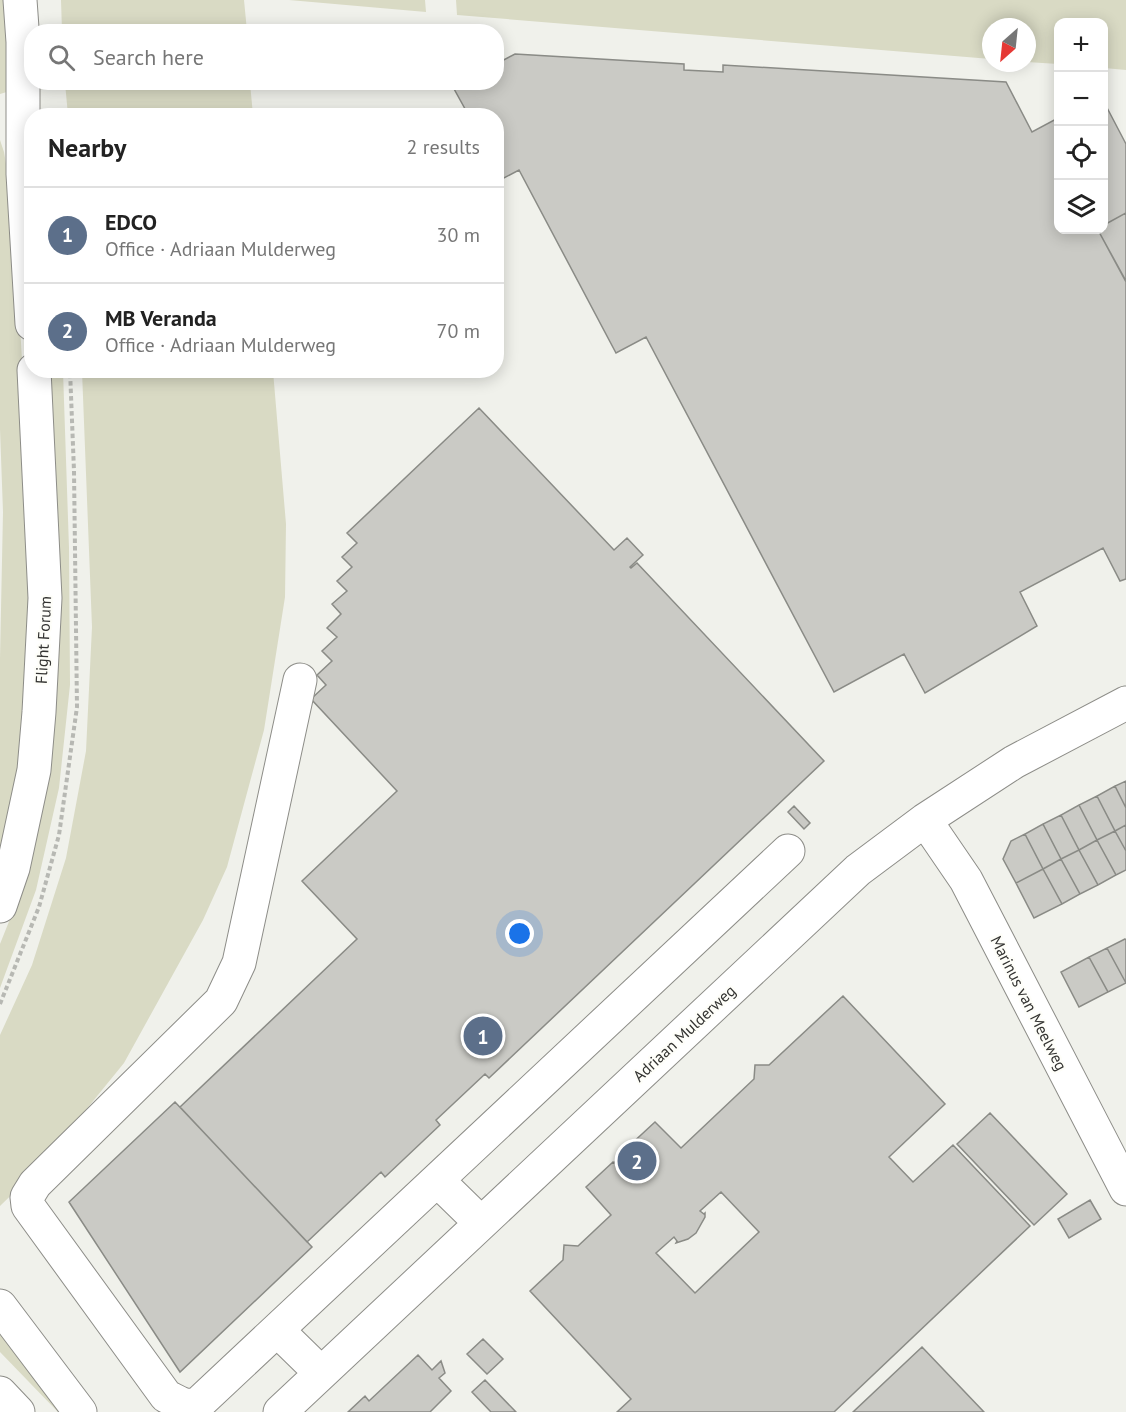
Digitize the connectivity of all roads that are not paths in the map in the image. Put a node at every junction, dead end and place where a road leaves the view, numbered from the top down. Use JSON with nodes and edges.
{"nodes":[{"id":1,"x":20,"y":0,"type":"edge"},
{"id":2,"x":0,"y":122,"type":"edge"},
{"id":3,"x":23,"y":174,"type":"junction"},
{"id":4,"x":24,"y":191,"type":"edge"},
{"id":5,"x":34,"y":378,"type":"edge"},
{"id":6,"x":300,"y":680,"type":"dead end"},
{"id":7,"x":1126,"y":703,"type":"edge"},
{"id":8,"x":925,"y":820,"type":"junction"},
{"id":9,"x":788,"y":851,"type":"dead end"},
{"id":10,"x":0,"y":906,"type":"edge"},
{"id":11,"x":437,"y":1180,"type":"junction"},
{"id":12,"x":1126,"y":1189,"type":"edge"},
{"id":13,"x":482,"y":1223,"type":"junction"},
{"id":14,"x":0,"y":1306,"type":"edge"},
{"id":15,"x":277,"y":1330,"type":"junction"},
{"id":16,"x":321,"y":1373,"type":"junction"},
{"id":17,"x":0,"y":1393,"type":"edge"},
{"id":18,"x":18,"y":1412,"type":"edge"},
{"id":19,"x":80,"y":1412,"type":"edge"},
{"id":20,"x":280,"y":1412,"type":"edge"}],
"edges":[{"from":1,"to":3,"type":"street"},
{"from":2,"to":3,"type":"street"},
{"from":3,"to":4,"type":"street"},
{"from":5,"to":10,"type":"street","name":"Flight Forum"},
{"from":6,"to":15,"type":"street"},
{"from":7,"to":8,"type":"street","name":"Adriaan Mulderweg"},
{"from":8,"to":12,"type":"street","name":"Marinus van Meelweg"},
{"from":8,"to":13,"type":"street","name":"Adriaan Mulderweg"},
{"from":9,"to":11,"type":"street"},
{"from":11,"to":13,"type":"street"},
{"from":11,"to":15,"type":"street"},
{"from":13,"to":16,"type":"street","name":"Adriaan Mulderweg"},
{"from":14,"to":19,"type":"street"},
{"from":15,"to":16,"type":"street"},
{"from":16,"to":20,"type":"street","name":"Adriaan Mulderweg"},
{"from":17,"to":18,"type":"street"}]}
